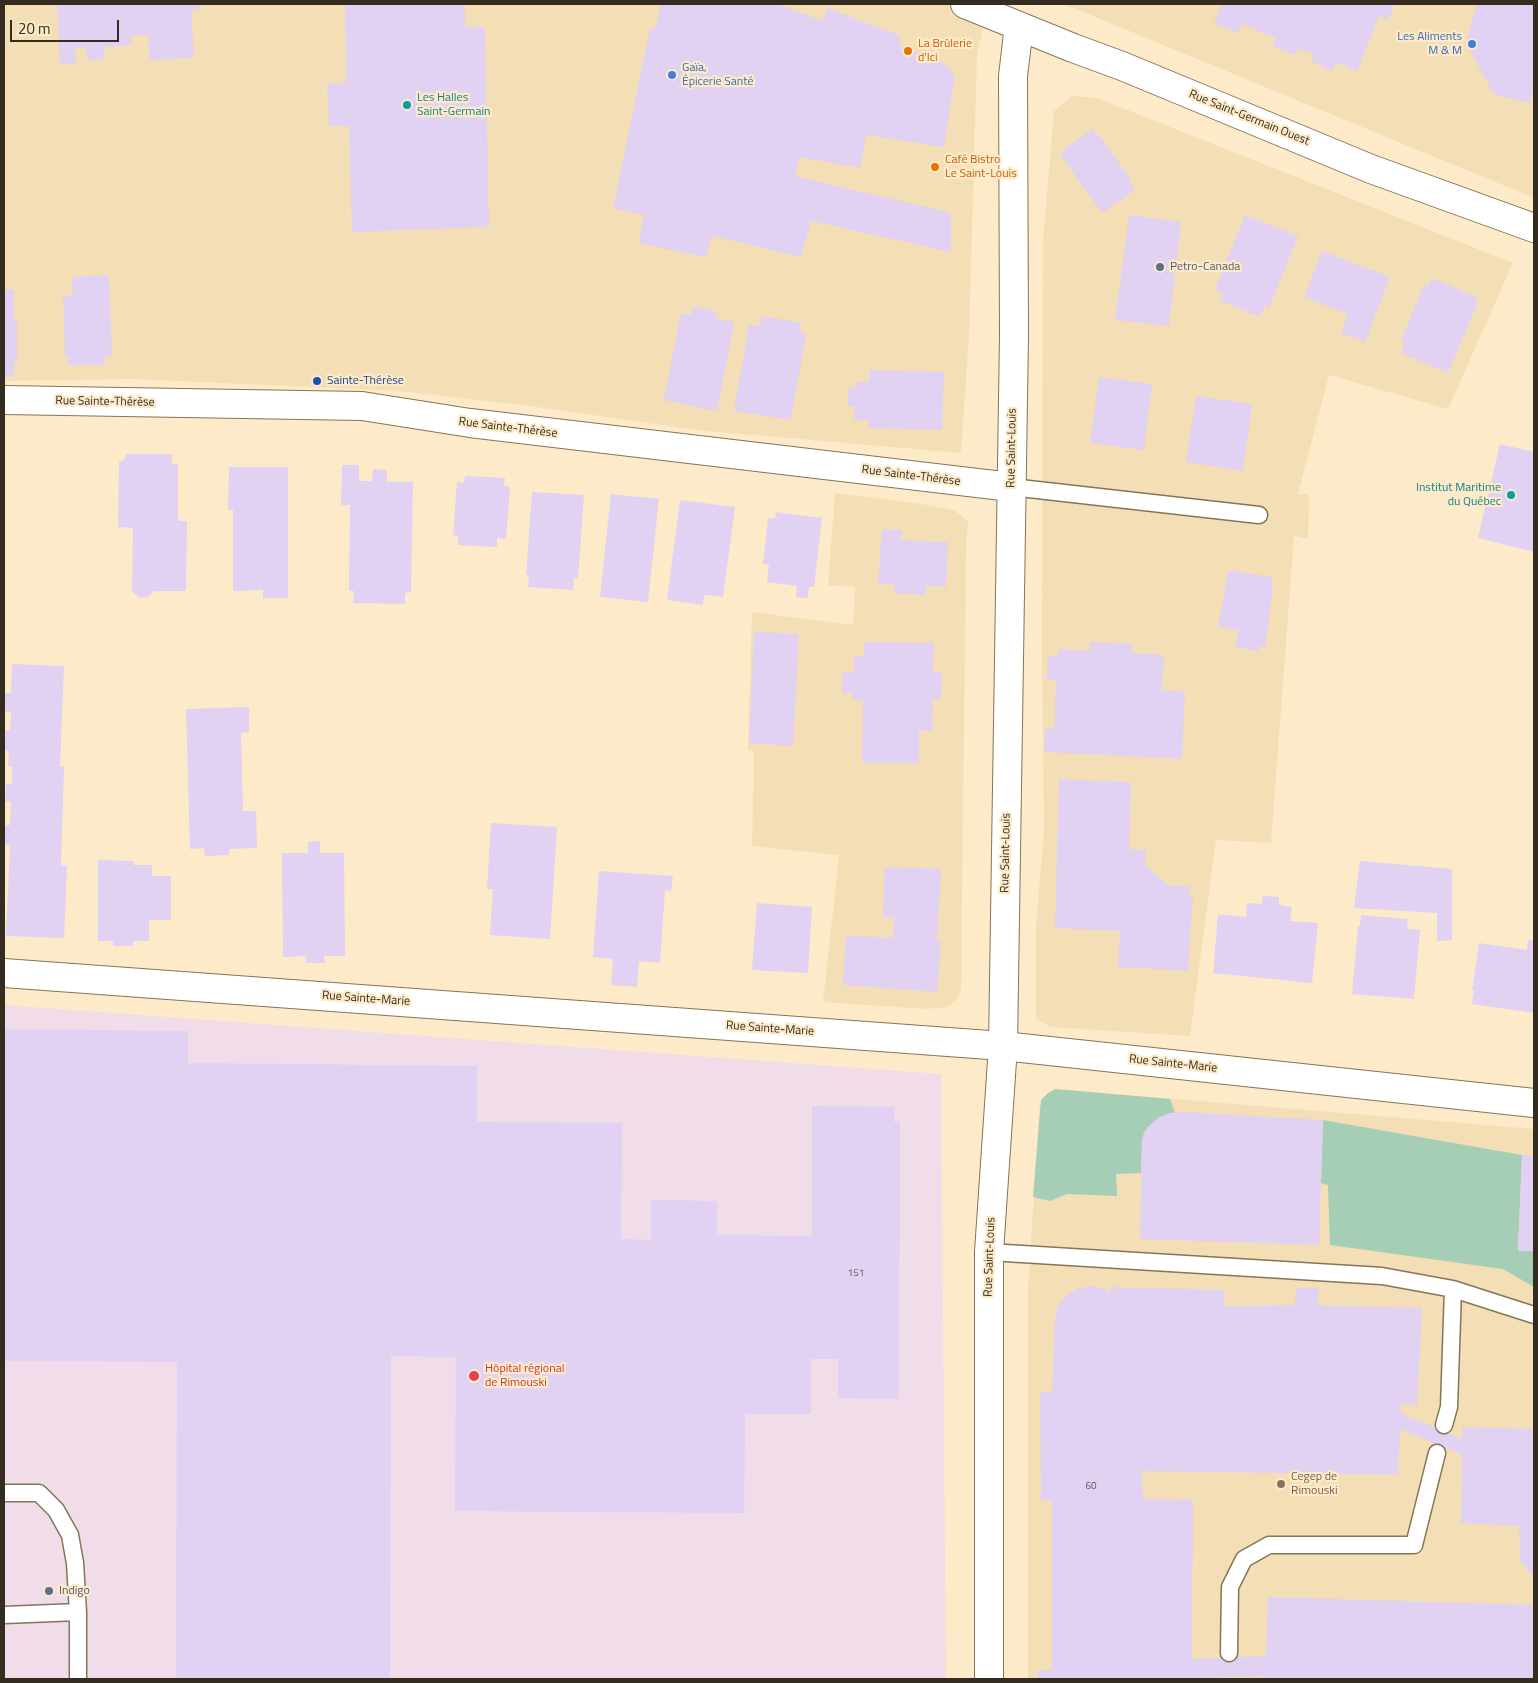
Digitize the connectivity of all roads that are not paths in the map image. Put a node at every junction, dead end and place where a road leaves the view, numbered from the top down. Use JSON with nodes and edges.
{"nodes":[{"id":1,"x":965,"y":4,"type":"edge"},
{"id":2,"x":1019,"y":26,"type":"junction"},
{"id":3,"x":1534,"y":228,"type":"edge"},
{"id":4,"x":4,"y":400,"type":"edge"},
{"id":5,"x":1011,"y":487,"type":"junction"},
{"id":6,"x":1258,"y":515,"type":"dead end"},
{"id":7,"x":4,"y":973,"type":"edge"},
{"id":8,"x":1003,"y":1046,"type":"junction"},
{"id":9,"x":1534,"y":1103,"type":"edge"},
{"id":10,"x":989,"y":1252,"type":"junction"},
{"id":11,"x":1453,"y":1289,"type":"junction"},
{"id":12,"x":1534,"y":1315,"type":"edge"},
{"id":13,"x":1444,"y":1425,"type":"dead end"},
{"id":14,"x":1438,"y":1453,"type":"dead end"},
{"id":15,"x":4,"y":1493,"type":"edge"},
{"id":16,"x":78,"y":1612,"type":"junction"},
{"id":17,"x":4,"y":1614,"type":"edge"},
{"id":18,"x":1229,"y":1653,"type":"dead end"},
{"id":19,"x":78,"y":1679,"type":"edge"},
{"id":20,"x":989,"y":1679,"type":"edge"}],
"edges":[{"from":1,"to":2,"type":"street","name":"Rue Saint-Germain Ouest"},
{"from":2,"to":3,"type":"street","name":"Rue Saint-Germain Ouest"},
{"from":2,"to":5,"type":"street","name":"Rue Saint-Louis"},
{"from":4,"to":5,"type":"street","name":"Rue Sainte-Thérèse"},
{"from":5,"to":6,"type":"lane"},
{"from":5,"to":8,"type":"street","name":"Rue Saint-Louis"},
{"from":7,"to":8,"type":"street","name":"Rue Sainte-Marie"},
{"from":8,"to":9,"type":"street","name":"Rue Sainte-Marie"},
{"from":8,"to":10,"type":"street","name":"Rue Saint-Louis"},
{"from":10,"to":11,"type":"lane"},
{"from":10,"to":20,"type":"street","name":"Rue Saint-Louis"},
{"from":11,"to":12,"type":"lane"},
{"from":11,"to":13,"type":"lane"},
{"from":14,"to":18,"type":"lane"},
{"from":15,"to":16,"type":"lane"},
{"from":16,"to":17,"type":"lane"},
{"from":16,"to":19,"type":"lane"}]}
